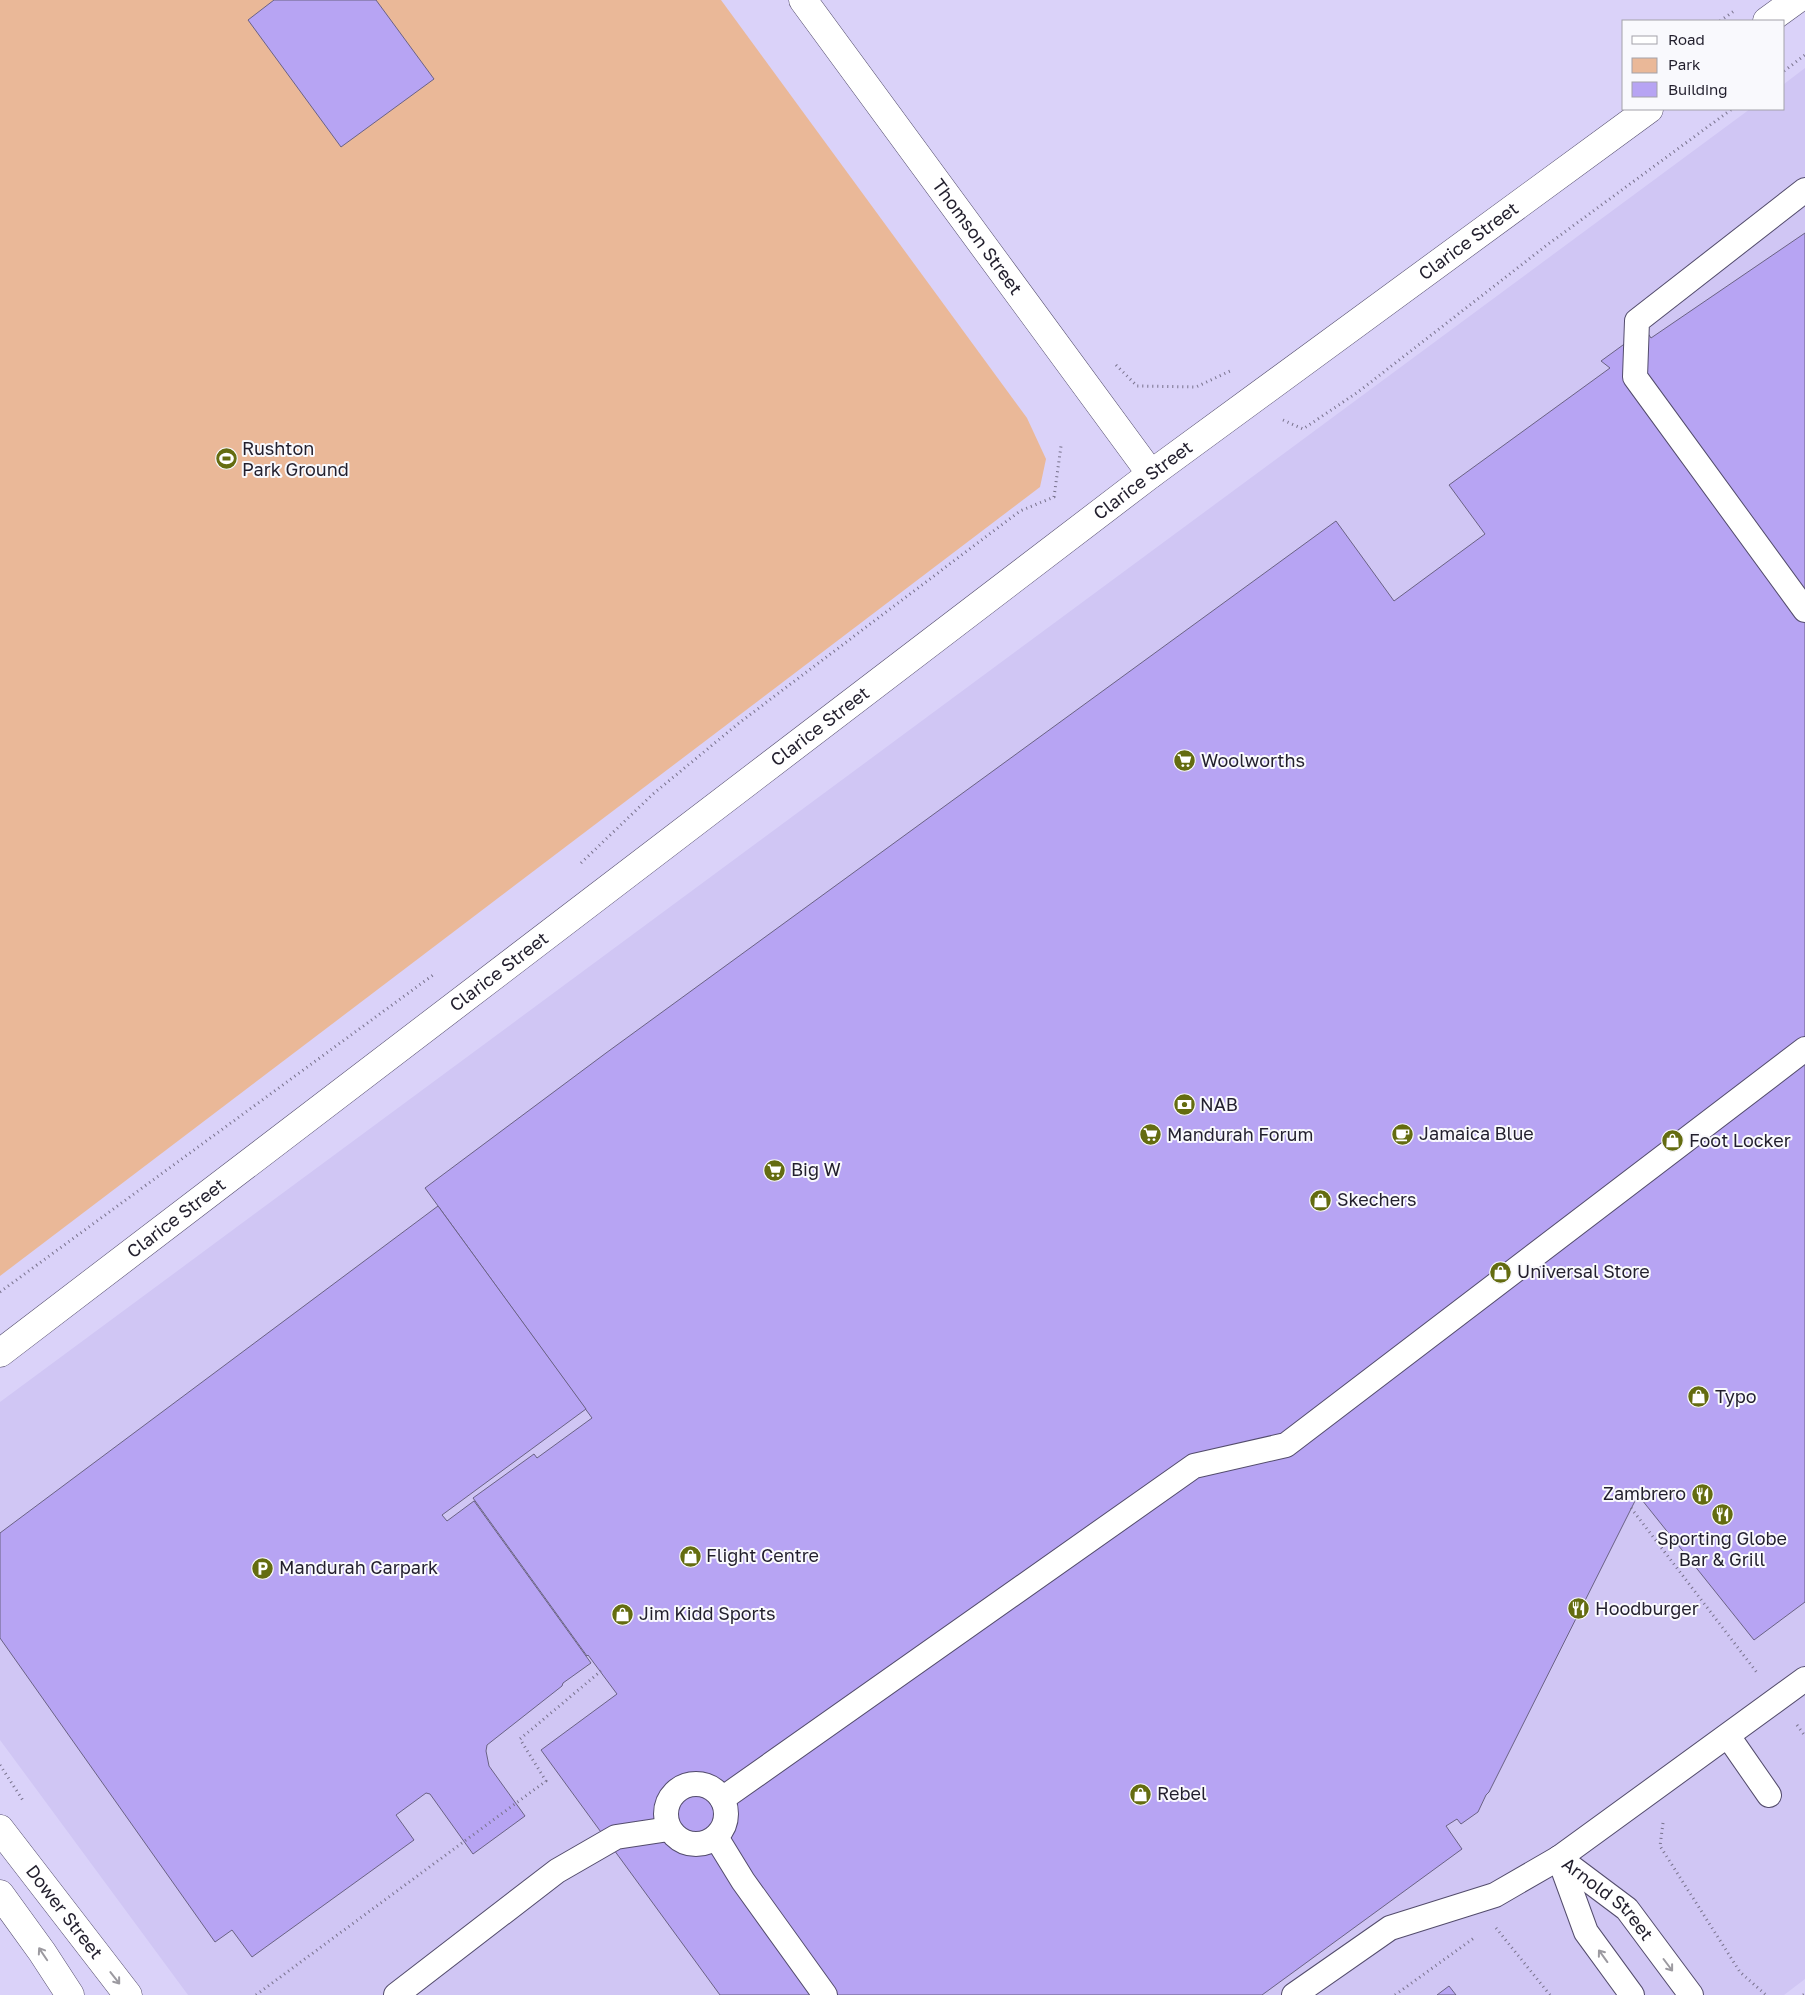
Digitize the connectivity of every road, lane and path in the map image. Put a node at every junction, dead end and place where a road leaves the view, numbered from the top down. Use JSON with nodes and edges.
{"nodes":[{"id":1,"x":803,"y":0,"type":"edge"},
{"id":2,"x":1796,"y":0,"type":"edge"},
{"id":3,"x":1768,"y":20,"type":"edge"},
{"id":4,"x":1805,"y":55,"type":"edge"},
{"id":5,"x":1785,"y":70,"type":"edge"},
{"id":6,"x":1648,"y":110,"type":"edge"},
{"id":7,"x":1805,"y":190,"type":"edge"},
{"id":8,"x":1060,"y":446,"type":"dead end"},
{"id":9,"x":1151,"y":474,"type":"junction"},
{"id":10,"x":1805,"y":610,"type":"edge"},
{"id":11,"x":574,"y":870,"type":"dead end"},
{"id":12,"x":436,"y":974,"type":"dead end"},
{"id":13,"x":1805,"y":1049,"type":"edge"},
{"id":14,"x":0,"y":1292,"type":"edge"},
{"id":15,"x":0,"y":1353,"type":"edge"},
{"id":16,"x":1631,"y":1508,"type":"dead end"},
{"id":17,"x":601,"y":1671,"type":"dead end"},
{"id":18,"x":1805,"y":1679,"type":"edge"},
{"id":19,"x":1778,"y":1699,"type":"junction"},
{"id":20,"x":1728,"y":1736,"type":"junction"},
{"id":21,"x":1805,"y":1736,"type":"edge"},
{"id":22,"x":1769,"y":1795,"type":"dead end"},
{"id":23,"x":722,"y":1799,"type":"junction"},
{"id":24,"x":1663,"y":1821,"type":"dead end"},
{"id":25,"x":0,"y":1829,"type":"edge"},
{"id":26,"x":669,"y":1829,"type":"junction"},
{"id":27,"x":716,"y":1837,"type":"junction"},
{"id":28,"x":1560,"y":1858,"type":"junction"},
{"id":29,"x":0,"y":1894,"type":"edge"},
{"id":30,"x":1492,"y":1924,"type":"dead end"},
{"id":31,"x":1478,"y":1935,"type":"dead end"},
{"id":32,"x":70,"y":1995,"type":"edge"},
{"id":33,"x":128,"y":1995,"type":"edge"},
{"id":34,"x":256,"y":1995,"type":"edge"},
{"id":35,"x":396,"y":1995,"type":"edge"},
{"id":36,"x":824,"y":1995,"type":"edge"},
{"id":37,"x":1294,"y":1995,"type":"edge"},
{"id":38,"x":1396,"y":1995,"type":"edge"},
{"id":39,"x":1550,"y":1995,"type":"edge"},
{"id":40,"x":1632,"y":1995,"type":"edge"},
{"id":41,"x":1691,"y":1995,"type":"edge"},
{"id":42,"x":1766,"y":1995,"type":"edge"}],
"edges":[{"from":1,"to":9,"type":"street","name":"Thomson Street"},
{"from":2,"to":3,"type":"street"},
{"from":4,"to":5,"type":"path"},
{"from":6,"to":9,"type":"street","name":"Clarice Street"},
{"from":7,"to":10,"type":"lane"},
{"from":8,"to":11,"type":"path"},
{"from":9,"to":15,"type":"street","name":"Clarice Street"},
{"from":12,"to":14,"type":"path"},
{"from":13,"to":23,"type":"lane"},
{"from":16,"to":19,"type":"path"},
{"from":17,"to":34,"type":"path"},
{"from":18,"to":19,"type":"lane"},
{"from":19,"to":20,"type":"lane"},
{"from":19,"to":21,"type":"path"},
{"from":20,"to":22,"type":"lane"},
{"from":20,"to":28,"type":"lane"},
{"from":23,"to":26,"type":"lane"},
{"from":23,"to":27,"type":"lane"},
{"from":24,"to":42,"type":"path"},
{"from":25,"to":33,"type":"street","name":"Dower Street","one_way":true},
{"from":26,"to":27,"type":"lane"},
{"from":26,"to":35,"type":"lane"},
{"from":27,"to":36,"type":"lane"},
{"from":28,"to":37,"type":"lane"},
{"from":40,"to":28,"type":"lane","name":"Arnold Street","one_way":true},
{"from":28,"to":41,"type":"lane","name":"Arnold Street","one_way":true},
{"from":32,"to":29,"type":"street","one_way":true},
{"from":30,"to":39,"type":"path"},
{"from":31,"to":38,"type":"path"}]}
